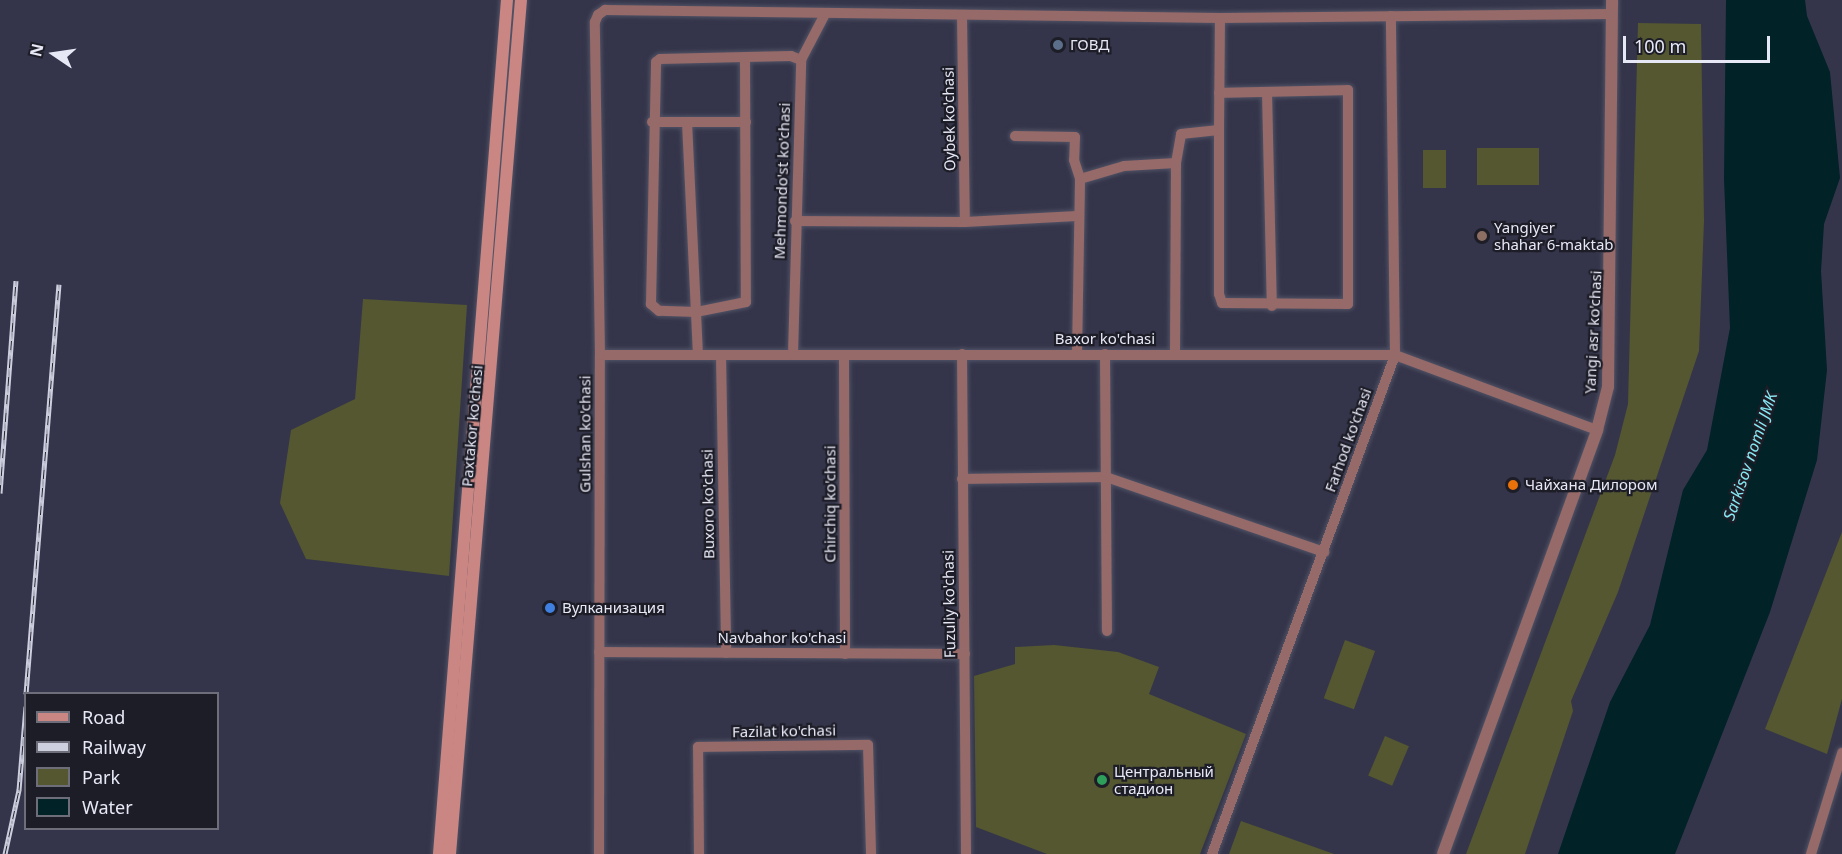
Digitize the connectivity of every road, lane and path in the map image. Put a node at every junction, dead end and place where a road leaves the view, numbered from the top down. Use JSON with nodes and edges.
{"nodes":[{"id":1,"x":507,"y":0,"type":"edge"},
{"id":2,"x":521,"y":0,"type":"edge"},
{"id":3,"x":1612,"y":0,"type":"edge"},
{"id":4,"x":825,"y":14,"type":"junction"},
{"id":5,"x":1612,"y":14,"type":"junction"},
{"id":6,"x":962,"y":16,"type":"junction"},
{"id":7,"x":1391,"y":16,"type":"junction"},
{"id":8,"x":1220,"y":18,"type":"junction"},
{"id":9,"x":745,"y":57,"type":"junction"},
{"id":10,"x":801,"y":60,"type":"junction"},
{"id":11,"x":1267,"y":92,"type":"junction"},
{"id":12,"x":1219,"y":93,"type":"junction"},
{"id":13,"x":652,"y":122,"type":"junction"},
{"id":14,"x":687,"y":122,"type":"junction"},
{"id":15,"x":746,"y":122,"type":"junction"},
{"id":16,"x":1220,"y":130,"type":"junction"},
{"id":17,"x":1015,"y":136,"type":"dead end"},
{"id":18,"x":1176,"y":162,"type":"junction"},
{"id":19,"x":1080,"y":179,"type":"junction"},
{"id":20,"x":1077,"y":216,"type":"junction"},
{"id":21,"x":795,"y":221,"type":"junction"},
{"id":22,"x":965,"y":222,"type":"junction"},
{"id":23,"x":1272,"y":306,"type":"junction"},
{"id":24,"x":697,"y":312,"type":"junction"},
{"id":25,"x":962,"y":354,"type":"junction"},
{"id":26,"x":1077,"y":354,"type":"junction"},
{"id":27,"x":1105,"y":354,"type":"junction"},
{"id":28,"x":1175,"y":354,"type":"junction"},
{"id":29,"x":600,"y":355,"type":"junction"},
{"id":30,"x":698,"y":355,"type":"junction"},
{"id":31,"x":721,"y":355,"type":"junction"},
{"id":32,"x":793,"y":355,"type":"junction"},
{"id":33,"x":844,"y":355,"type":"junction"},
{"id":34,"x":1395,"y":355,"type":"junction"},
{"id":35,"x":1597,"y":430,"type":"junction"},
{"id":36,"x":1106,"y":477,"type":"junction"},
{"id":37,"x":962,"y":479,"type":"junction"},
{"id":38,"x":1324,"y":552,"type":"junction"},
{"id":39,"x":1107,"y":631,"type":"dead end"},
{"id":40,"x":599,"y":652,"type":"junction"},
{"id":41,"x":726,"y":653,"type":"junction"},
{"id":42,"x":845,"y":654,"type":"junction"},
{"id":43,"x":965,"y":654,"type":"junction"},
{"id":44,"x":1842,"y":753,"type":"edge"},
{"id":45,"x":439,"y":854,"type":"edge"},
{"id":46,"x":450,"y":854,"type":"edge"},
{"id":47,"x":599,"y":854,"type":"edge"},
{"id":48,"x":699,"y":854,"type":"edge"},
{"id":49,"x":871,"y":854,"type":"edge"},
{"id":50,"x":966,"y":854,"type":"edge"},
{"id":51,"x":1212,"y":854,"type":"edge"},
{"id":52,"x":1443,"y":854,"type":"edge"},
{"id":53,"x":1811,"y":854,"type":"edge"}],
"edges":[{"from":1,"to":45,"type":"main road","name":"Paxtakor ko'chasi"},
{"from":2,"to":46,"type":"main road","name":"Paxtakor ko'chasi"},
{"from":3,"to":5,"type":"street","name":"Yangi asr ko'chasi"},
{"from":4,"to":6,"type":"street"},
{"from":4,"to":10,"type":"street","name":"Mehmondo'st ko'chasi"},
{"from":4,"to":29,"type":"street","name":"Gulshan ko'chasi"},
{"from":5,"to":7,"type":"street"},
{"from":5,"to":35,"type":"street","name":"Yangi asr ko'chasi"},
{"from":6,"to":8,"type":"street"},
{"from":6,"to":22,"type":"street","name":"Oybek ko'chasi"},
{"from":7,"to":8,"type":"street"},
{"from":7,"to":34,"type":"street","name":"Farhod ko'chasi"},
{"from":8,"to":12,"type":"street"},
{"from":9,"to":10,"type":"street"},
{"from":9,"to":13,"type":"street"},
{"from":9,"to":15,"type":"street"},
{"from":10,"to":21,"type":"street","name":"Mehmondo'st ko'chasi"},
{"from":11,"to":12,"type":"street"},
{"from":11,"to":23,"type":"street"},
{"from":11,"to":23,"type":"street"},
{"from":12,"to":16,"type":"street"},
{"from":13,"to":14,"type":"street"},
{"from":13,"to":24,"type":"street"},
{"from":14,"to":15,"type":"street"},
{"from":14,"to":24,"type":"street"},
{"from":15,"to":24,"type":"street"},
{"from":16,"to":18,"type":"street"},
{"from":16,"to":23,"type":"street"},
{"from":17,"to":19,"type":"street"},
{"from":18,"to":19,"type":"street"},
{"from":18,"to":28,"type":"street"},
{"from":19,"to":20,"type":"street"},
{"from":20,"to":22,"type":"street"},
{"from":20,"to":26,"type":"street"},
{"from":21,"to":22,"type":"street"},
{"from":21,"to":32,"type":"street","name":"Mehmondo'st ko'chasi"},
{"from":24,"to":30,"type":"street"},
{"from":25,"to":26,"type":"street","name":"Baxor ko'chasi"},
{"from":25,"to":33,"type":"street","name":"Baxor ko'chasi"},
{"from":25,"to":37,"type":"street","name":"Fuzuliy ko'chasi"},
{"from":26,"to":27,"type":"street","name":"Baxor ko'chasi"},
{"from":27,"to":28,"type":"street","name":"Baxor ko'chasi"},
{"from":27,"to":36,"type":"street"},
{"from":28,"to":34,"type":"street","name":"Baxor ko'chasi"},
{"from":29,"to":30,"type":"street","name":"Baxor ko'chasi"},
{"from":29,"to":40,"type":"street","name":"Gulshan ko'chasi"},
{"from":30,"to":31,"type":"street","name":"Baxor ko'chasi"},
{"from":31,"to":32,"type":"street","name":"Baxor ko'chasi"},
{"from":31,"to":41,"type":"street","name":"Buxoro ko'chasi"},
{"from":32,"to":33,"type":"street","name":"Baxor ko'chasi"},
{"from":33,"to":42,"type":"street","name":"Chirchiq ko'chasi"},
{"from":34,"to":35,"type":"street","name":"Baxor ko'chasi"},
{"from":34,"to":38,"type":"street","name":"Farhod ko'chasi"},
{"from":35,"to":52,"type":"street","name":"Yangi asr ko'chasi"},
{"from":36,"to":37,"type":"street"},
{"from":36,"to":38,"type":"street"},
{"from":36,"to":39,"type":"street"},
{"from":37,"to":43,"type":"street","name":"Fuzuliy ko'chasi"},
{"from":38,"to":51,"type":"street","name":"Farhod ko'chasi"},
{"from":40,"to":41,"type":"street","name":"Navbahor ko'chasi"},
{"from":40,"to":47,"type":"street","name":"Gulshan ko'chasi"},
{"from":41,"to":42,"type":"street","name":"Navbahor ko'chasi"},
{"from":42,"to":43,"type":"street","name":"Navbahor ko'chasi"},
{"from":43,"to":50,"type":"street","name":"Fuzuliy ko'chasi"},
{"from":44,"to":53,"type":"street"},
{"from":48,"to":49,"type":"street","name":"Fazilat ko'chasi"}]}
